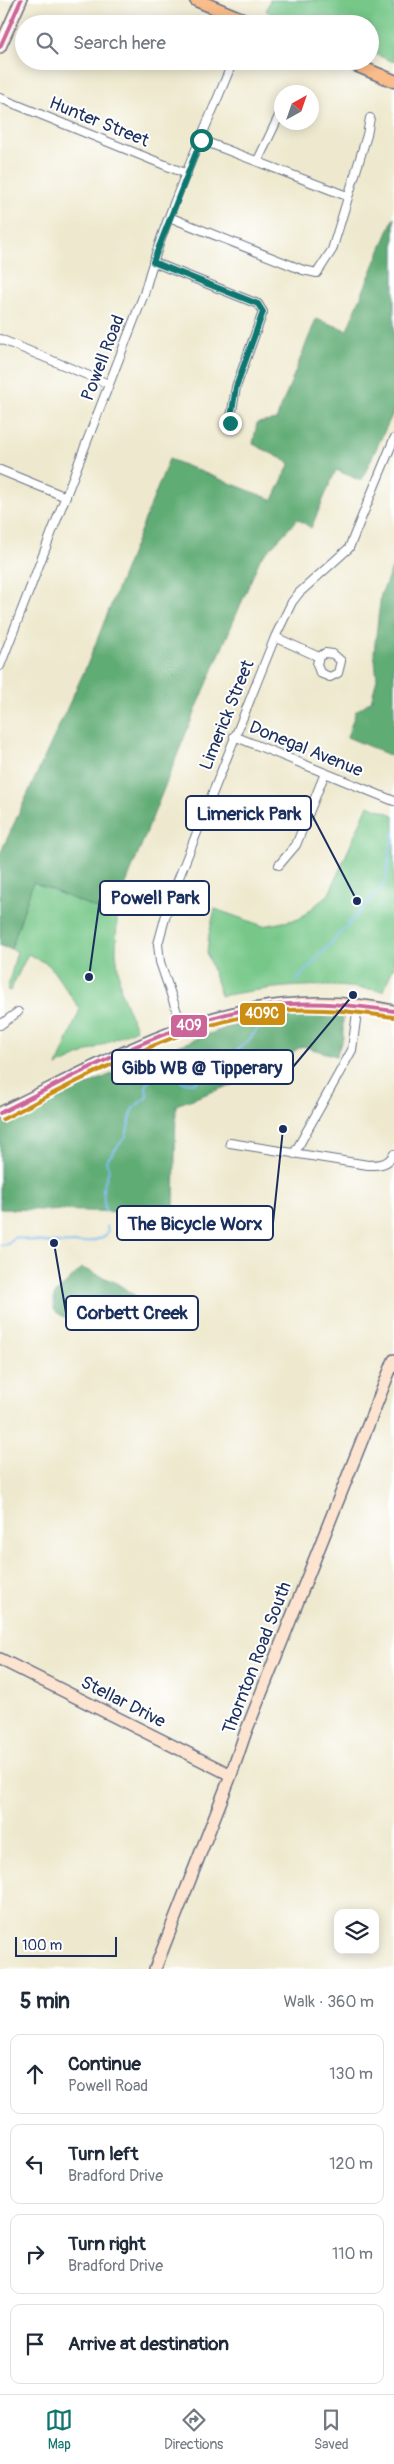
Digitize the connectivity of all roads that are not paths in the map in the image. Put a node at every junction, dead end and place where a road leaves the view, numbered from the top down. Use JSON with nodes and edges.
{"nodes":[{"id":1,"x":20,"y":0,"type":"edge"},
{"id":2,"x":196,"y":0,"type":"edge"},
{"id":3,"x":231,"y":15,"type":"edge"},
{"id":4,"x":0,"y":47,"type":"edge"},
{"id":5,"x":229,"y":70,"type":"edge"},
{"id":6,"x":368,"y":70,"type":"edge"},
{"id":7,"x":394,"y":81,"type":"edge"},
{"id":8,"x":0,"y":98,"type":"edge"},
{"id":9,"x":370,"y":118,"type":"dead end"},
{"id":10,"x":274,"y":127,"type":"edge"},
{"id":11,"x":201,"y":140,"type":"junction"},
{"id":12,"x":258,"y":160,"type":"junction"},
{"id":13,"x":187,"y":174,"type":"junction"},
{"id":14,"x":347,"y":196,"type":"junction"},
{"id":15,"x":169,"y":217,"type":"junction"},
{"id":16,"x":153,"y":262,"type":"junction"},
{"id":17,"x":0,"y":339,"type":"edge"},
{"id":18,"x":109,"y":384,"type":"junction"},
{"id":19,"x":230,"y":423,"type":"dead end"},
{"id":20,"x":394,"y":440,"type":"edge"},
{"id":21,"x":0,"y":470,"type":"edge"},
{"id":22,"x":66,"y":497,"type":"junction"},
{"id":23,"x":275,"y":636,"type":"junction"},
{"id":24,"x":319,"y":658,"type":"dead end"},
{"id":25,"x":0,"y":666,"type":"edge"},
{"id":26,"x":234,"y":736,"type":"junction"},
{"id":27,"x":325,"y":773,"type":"junction"},
{"id":28,"x":394,"y":801,"type":"edge"},
{"id":29,"x":279,"y":865,"type":"dead end"},
{"id":30,"x":358,"y":1005,"type":"junction"},
{"id":31,"x":394,"y":1011,"type":"edge"},
{"id":32,"x":18,"y":1012,"type":"dead end"},
{"id":33,"x":0,"y":1025,"type":"edge"},
{"id":34,"x":182,"y":1027,"type":"junction"},
{"id":35,"x":0,"y":1113,"type":"edge"},
{"id":36,"x":230,"y":1144,"type":"dead end"},
{"id":37,"x":294,"y":1154,"type":"junction"},
{"id":38,"x":394,"y":1154,"type":"edge"},
{"id":39,"x":394,"y":1360,"type":"edge"},
{"id":40,"x":0,"y":1659,"type":"edge"},
{"id":41,"x":231,"y":1775,"type":"junction"},
{"id":42,"x":155,"y":1969,"type":"edge"}],
"edges":[{"from":1,"to":4,"type":"main road"},
{"from":2,"to":3,"type":"main road"},
{"from":5,"to":11,"type":"street","name":"Powell Road"},
{"from":6,"to":7,"type":"main road"},
{"from":8,"to":13,"type":"street","name":"Hunter Street"},
{"from":9,"to":14,"type":"street"},
{"from":10,"to":12,"type":"street"},
{"from":11,"to":12,"type":"street"},
{"from":11,"to":13,"type":"street","name":"Powell Road"},
{"from":12,"to":14,"type":"street"},
{"from":13,"to":15,"type":"street","name":"Powell Road"},
{"from":14,"to":15,"type":"street"},
{"from":15,"to":16,"type":"street","name":"Powell Road"},
{"from":16,"to":18,"type":"street","name":"Powell Road"},
{"from":16,"to":19,"type":"street"},
{"from":17,"to":18,"type":"street"},
{"from":18,"to":22,"type":"street","name":"Powell Road"},
{"from":20,"to":23,"type":"street","name":"Limerick Street"},
{"from":21,"to":22,"type":"street"},
{"from":22,"to":25,"type":"street","name":"Powell Road"},
{"from":23,"to":24,"type":"street"},
{"from":23,"to":26,"type":"street","name":"Limerick Street"},
{"from":26,"to":27,"type":"street","name":"Donegal Avenue"},
{"from":26,"to":34,"type":"street","name":"Limerick Street"},
{"from":27,"to":28,"type":"street","name":"Donegal Avenue"},
{"from":27,"to":29,"type":"street"},
{"from":30,"to":31,"type":"main road"},
{"from":30,"to":34,"type":"main road"},
{"from":30,"to":37,"type":"street"},
{"from":32,"to":33,"type":"street"},
{"from":34,"to":35,"type":"main road"},
{"from":36,"to":37,"type":"street"},
{"from":37,"to":38,"type":"street"},
{"from":39,"to":41,"type":"main road","name":"Thornton Road South"},
{"from":40,"to":41,"type":"main road","name":"Stellar Drive"},
{"from":41,"to":42,"type":"main road","name":"Thornton Road South"}]}
